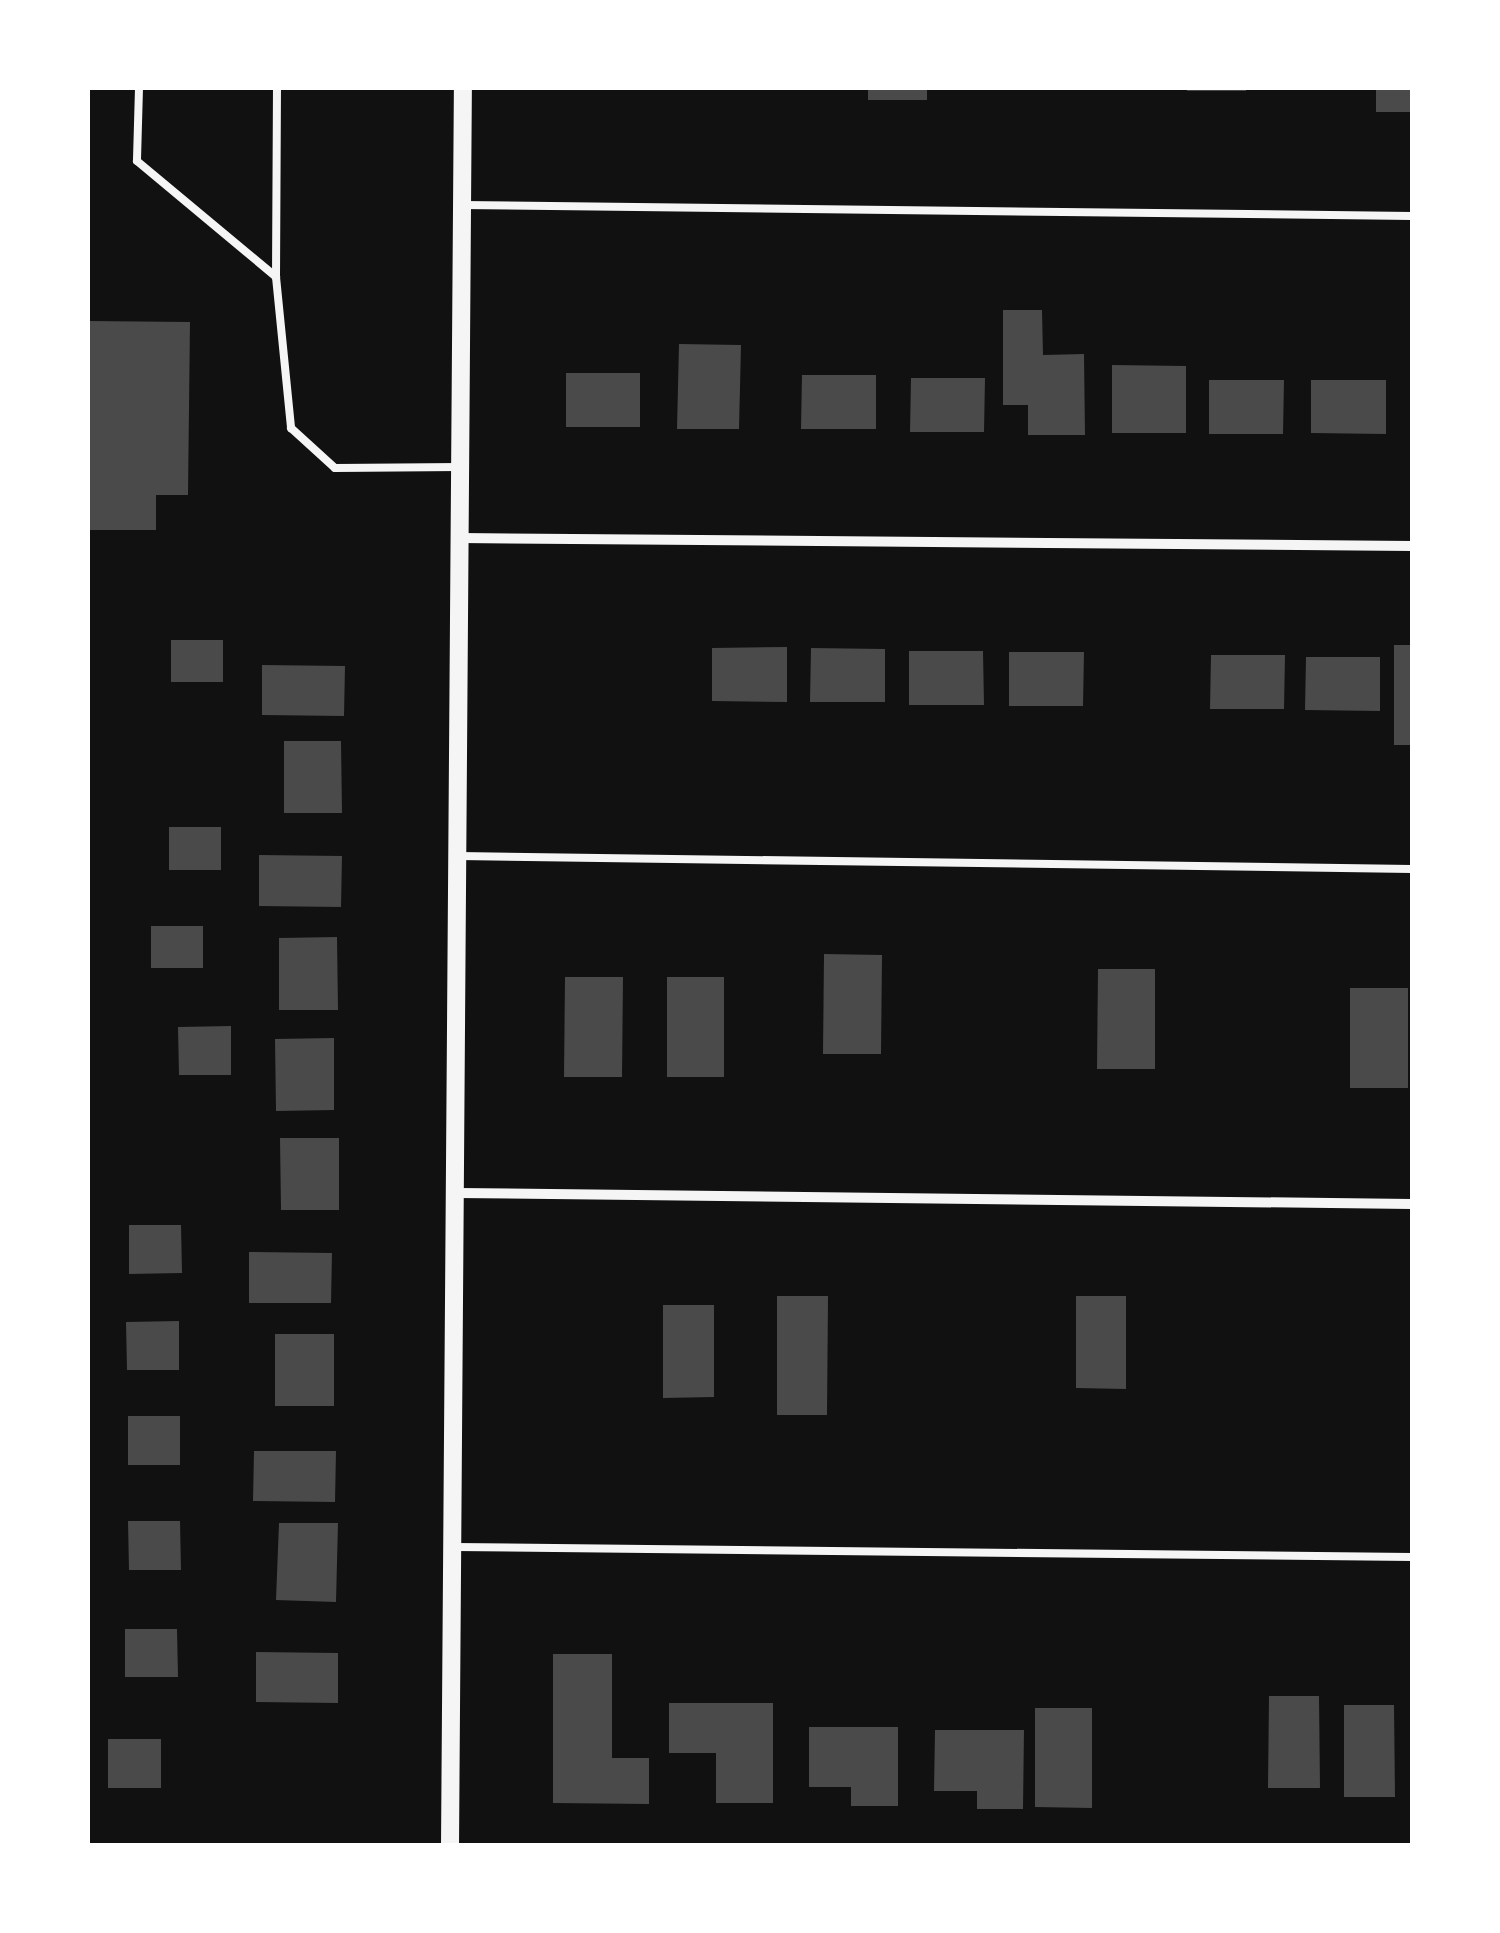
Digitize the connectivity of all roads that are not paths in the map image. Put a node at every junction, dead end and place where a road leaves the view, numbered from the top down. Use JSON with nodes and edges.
{"nodes":[{"id":1,"x":139,"y":88,"type":"edge"},
{"id":2,"x":277,"y":88,"type":"edge"},
{"id":3,"x":463,"y":88,"type":"edge"},
{"id":4,"x":462,"y":205,"type":"junction"},
{"id":5,"x":1412,"y":216,"type":"edge"},
{"id":6,"x":276,"y":278,"type":"junction"},
{"id":7,"x":460,"y":467,"type":"junction"},
{"id":8,"x":460,"y":538,"type":"junction"},
{"id":9,"x":1412,"y":546,"type":"edge"},
{"id":10,"x":459,"y":856,"type":"junction"},
{"id":11,"x":1412,"y":868,"type":"edge"},
{"id":12,"x":458,"y":1192,"type":"junction"},
{"id":13,"x":1412,"y":1204,"type":"edge"},
{"id":14,"x":450,"y":1547,"type":"junction"},
{"id":15,"x":1412,"y":1557,"type":"edge"},
{"id":16,"x":450,"y":1846,"type":"edge"}],
"edges":[{"from":1,"to":6,"type":"lane"},
{"from":2,"to":6,"type":"lane"},
{"from":3,"to":4,"type":"street"},
{"from":4,"to":5,"type":"lane"},
{"from":4,"to":7,"type":"street"},
{"from":6,"to":7,"type":"lane"},
{"from":7,"to":8,"type":"street"},
{"from":8,"to":9,"type":"street"},
{"from":8,"to":10,"type":"street"},
{"from":10,"to":11,"type":"lane"},
{"from":10,"to":12,"type":"street"},
{"from":12,"to":13,"type":"street"},
{"from":12,"to":14,"type":"street"},
{"from":14,"to":15,"type":"lane"},
{"from":14,"to":16,"type":"street"}]}
